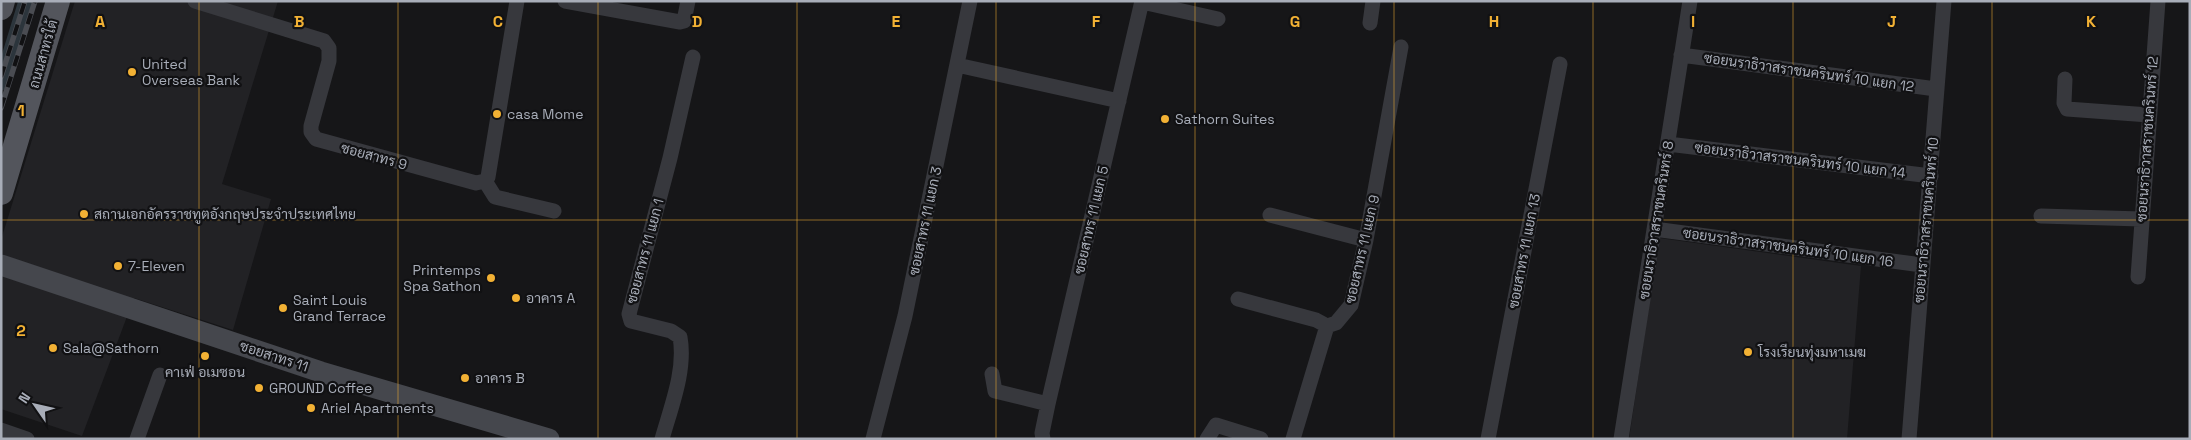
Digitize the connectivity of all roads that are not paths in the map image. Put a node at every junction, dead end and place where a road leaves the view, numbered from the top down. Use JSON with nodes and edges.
{"nodes":[{"id":1,"x":3,"y":1,"type":"edge"},
{"id":2,"x":58,"y":1,"type":"edge"},
{"id":3,"x":195,"y":1,"type":"edge"},
{"id":4,"x":517,"y":1,"type":"edge"},
{"id":5,"x":565,"y":1,"type":"edge"},
{"id":6,"x":688,"y":1,"type":"edge"},
{"id":7,"x":970,"y":1,"type":"edge"},
{"id":8,"x":1373,"y":1,"type":"edge"},
{"id":9,"x":1690,"y":1,"type":"edge"},
{"id":10,"x":1944,"y":1,"type":"edge"},
{"id":11,"x":2158,"y":1,"type":"edge"},
{"id":12,"x":1142,"y":2,"type":"edge"},
{"id":13,"x":1,"y":8,"type":"edge"},
{"id":14,"x":1218,"y":19,"type":"dead end"},
{"id":15,"x":1370,"y":23,"type":"dead end"},
{"id":16,"x":1401,"y":47,"type":"dead end"},
{"id":17,"x":1681,"y":55,"type":"junction"},
{"id":18,"x":693,"y":57,"type":"dead end"},
{"id":19,"x":957,"y":64,"type":"junction"},
{"id":20,"x":1560,"y":64,"type":"dead end"},
{"id":21,"x":2065,"y":79,"type":"dead end"},
{"id":22,"x":1936,"y":89,"type":"junction"},
{"id":23,"x":1119,"y":101,"type":"junction"},
{"id":24,"x":2149,"y":115,"type":"junction"},
{"id":25,"x":1668,"y":144,"type":"junction"},
{"id":26,"x":1931,"y":176,"type":"junction"},
{"id":27,"x":485,"y":181,"type":"junction"},
{"id":28,"x":1,"y":193,"type":"edge"},
{"id":29,"x":554,"y":211,"type":"dead end"},
{"id":30,"x":1270,"y":215,"type":"dead end"},
{"id":31,"x":2041,"y":216,"type":"dead end"},
{"id":32,"x":2141,"y":218,"type":"junction"},
{"id":33,"x":1654,"y":229,"type":"junction"},
{"id":34,"x":1366,"y":240,"type":"junction"},
{"id":35,"x":1,"y":265,"type":"edge"},
{"id":36,"x":1922,"y":265,"type":"junction"},
{"id":37,"x":2138,"y":277,"type":"dead end"},
{"id":38,"x":1238,"y":298,"type":"dead end"},
{"id":39,"x":1327,"y":326,"type":"junction"},
{"id":40,"x":992,"y":374,"type":"dead end"},
{"id":41,"x":160,"y":375,"type":"dead end"},
{"id":42,"x":1048,"y":404,"type":"junction"},
{"id":43,"x":1,"y":430,"type":"edge"},
{"id":44,"x":27,"y":439,"type":"edge"},
{"id":45,"x":137,"y":439,"type":"edge"},
{"id":46,"x":548,"y":439,"type":"edge"},
{"id":47,"x":662,"y":439,"type":"edge"},
{"id":48,"x":873,"y":439,"type":"edge"},
{"id":49,"x":1043,"y":439,"type":"edge"},
{"id":50,"x":1207,"y":439,"type":"edge"},
{"id":51,"x":1261,"y":439,"type":"edge"},
{"id":52,"x":1294,"y":439,"type":"edge"},
{"id":53,"x":1488,"y":439,"type":"edge"},
{"id":54,"x":1621,"y":439,"type":"edge"},
{"id":55,"x":1908,"y":439,"type":"edge"}],
"edges":[{"from":1,"to":13,"type":"main road"},
{"from":2,"to":28,"type":"main road","name":"ถนนสาทรใต้"},
{"from":3,"to":27,"type":"street","name":"ซอยสาทร 9"},
{"from":4,"to":27,"type":"street"},
{"from":5,"to":6,"type":"street"},
{"from":7,"to":19,"type":"street","name":"ซอยสาทร 11 แยก 3"},
{"from":8,"to":15,"type":"street"},
{"from":9,"to":17,"type":"street","name":"ซอยนราธิวาสราชนครินทร์ 8"},
{"from":10,"to":22,"type":"street","name":"ซอยนราธิวาสราชนครินทร์ 10"},
{"from":11,"to":24,"type":"street","name":"ซอยนราธิวาสราชนครินทร์ 12"},
{"from":12,"to":14,"type":"street"},
{"from":12,"to":23,"type":"street","name":"ซอยสาทร 11 แยก 5"},
{"from":16,"to":34,"type":"street","name":"ซอยสาทร 11 แยก 9"},
{"from":17,"to":22,"type":"street","name":"ซอยนราธิวาสราชนครินทร์ 10 แยก 12"},
{"from":17,"to":25,"type":"street","name":"ซอยนราธิวาสราชนครินทร์ 8"},
{"from":18,"to":47,"type":"street","name":"ซอยสาทร 11 แยก 1"},
{"from":19,"to":23,"type":"street"},
{"from":19,"to":48,"type":"street","name":"ซอยสาทร 11 แยก 3"},
{"from":20,"to":53,"type":"street","name":"ซอยสาทร 11 แยก 13"},
{"from":21,"to":24,"type":"street"},
{"from":22,"to":26,"type":"street","name":"ซอยนราธิวาสราชนครินทร์ 10"},
{"from":23,"to":42,"type":"street","name":"ซอยสาทร 11 แยก 5"},
{"from":24,"to":32,"type":"street","name":"ซอยนราธิวาสราชนครินทร์ 12"},
{"from":25,"to":26,"type":"street","name":"ซอยนราธิวาสราชนครินทร์ 10 แยก 14"},
{"from":25,"to":33,"type":"street","name":"ซอยนราธิวาสราชนครินทร์ 8"},
{"from":26,"to":36,"type":"street","name":"ซอยนราธิวาสราชนครินทร์ 10"},
{"from":27,"to":29,"type":"street"},
{"from":30,"to":34,"type":"street"},
{"from":31,"to":32,"type":"street"},
{"from":32,"to":37,"type":"street","name":"ซอยนราธิวาสราชนครินทร์ 12"},
{"from":33,"to":36,"type":"street","name":"ซอยนราธิวาสราชนครินทร์ 10 แยก 16"},
{"from":33,"to":54,"type":"street","name":"ซอยนราธิวาสราชนครินทร์ 8"},
{"from":34,"to":39,"type":"street","name":"ซอยสาทร 11 แยก 9"},
{"from":35,"to":46,"type":"street","name":"ซอยสาทร 11"},
{"from":36,"to":55,"type":"street","name":"ซอยนราธิวาสราชนครินทร์ 10"},
{"from":38,"to":39,"type":"street"},
{"from":39,"to":52,"type":"street"},
{"from":40,"to":42,"type":"street"},
{"from":41,"to":45,"type":"street"},
{"from":42,"to":49,"type":"street","name":"ซอยสาทร 11 แยก 5"},
{"from":43,"to":44,"type":"street"},
{"from":50,"to":51,"type":"street"}]}
